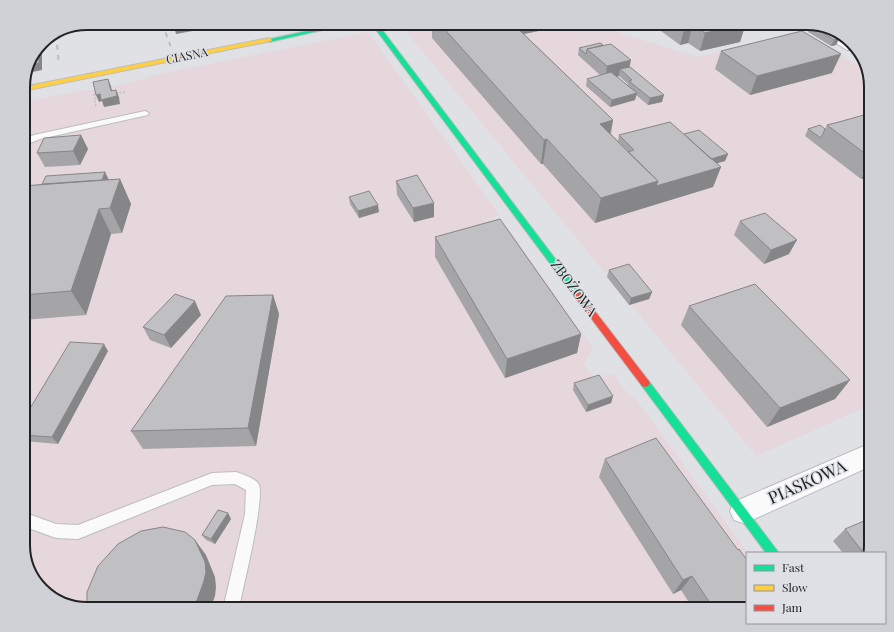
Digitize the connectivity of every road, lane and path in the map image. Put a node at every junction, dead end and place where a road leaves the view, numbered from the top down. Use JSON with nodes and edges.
{"nodes":[{"id":1,"x":317,"y":30,"type":"edge"},
{"id":2,"x":379,"y":30,"type":"edge"},
{"id":3,"x":822,"y":32,"type":"edge"},
{"id":4,"x":848,"y":47,"type":"edge"},
{"id":5,"x":91,"y":76,"type":"junction"},
{"id":6,"x":30,"y":88,"type":"edge"},
{"id":7,"x":145,"y":113,"type":"dead end"},
{"id":8,"x":99,"y":123,"type":"junction"},
{"id":9,"x":30,"y":140,"type":"edge"},
{"id":10,"x":864,"y":457,"type":"edge"},
{"id":11,"x":743,"y":511,"type":"junction"},
{"id":12,"x":30,"y":522,"type":"edge"},
{"id":13,"x":772,"y":552,"type":"edge"},
{"id":14,"x":233,"y":602,"type":"edge"}],
"edges":[{"from":1,"to":5,"type":"street","name":"CIASNA"},
{"from":2,"to":11,"type":"street","name":"ZBOŻOWA"},
{"from":3,"to":4,"type":"lane"},
{"from":5,"to":6,"type":"street","name":"CIASNA"},
{"from":5,"to":8,"type":"path"},
{"from":7,"to":8,"type":"lane"},
{"from":8,"to":9,"type":"lane"},
{"from":10,"to":11,"type":"street","name":"PIASKOWA"},
{"from":11,"to":13,"type":"street","name":"ZBOŻOWA"},
{"from":12,"to":14,"type":"lane"}]}
